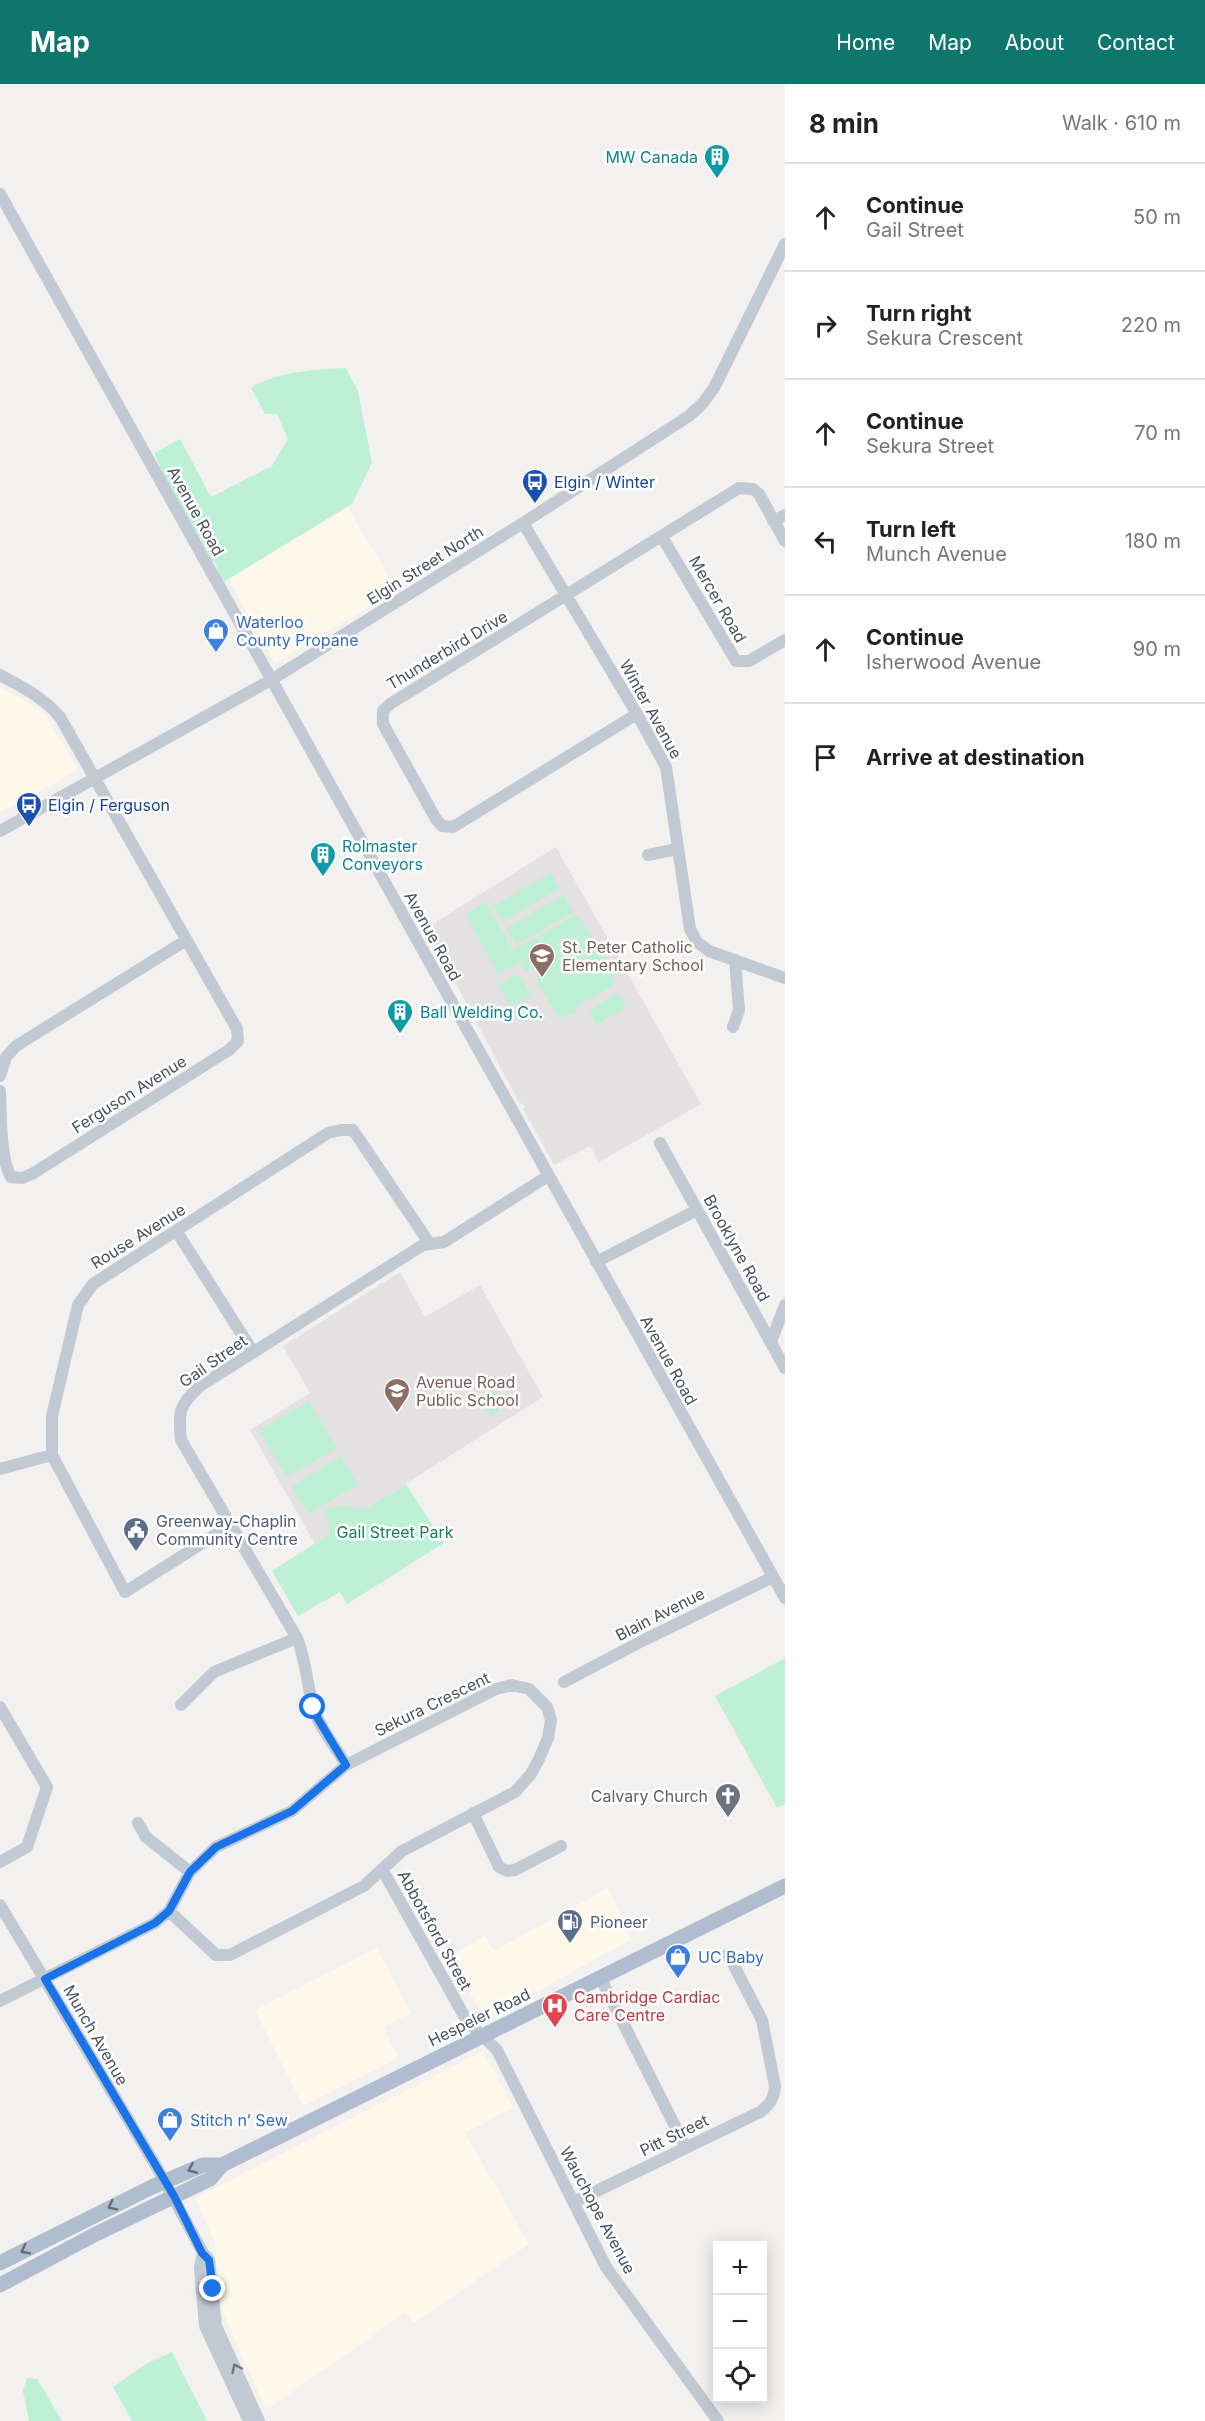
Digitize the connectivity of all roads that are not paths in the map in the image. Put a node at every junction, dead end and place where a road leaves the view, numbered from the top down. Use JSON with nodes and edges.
{"nodes":[{"id":1,"x":0,"y":194,"type":"edge"},
{"id":2,"x":785,"y":244,"type":"edge"},
{"id":3,"x":785,"y":515,"type":"edge"},
{"id":4,"x":773,"y":521,"type":"junction"},
{"id":5,"x":523,"y":523,"type":"junction"},
{"id":6,"x":662,"y":537,"type":"junction"},
{"id":7,"x":785,"y":541,"type":"edge"},
{"id":8,"x":567,"y":595,"type":"junction"},
{"id":9,"x":785,"y":640,"type":"edge"},
{"id":10,"x":0,"y":675,"type":"edge"},
{"id":11,"x":271,"y":680,"type":"junction"},
{"id":12,"x":637,"y":714,"type":"junction"},
{"id":13,"x":95,"y":778,"type":"junction"},
{"id":14,"x":0,"y":831,"type":"edge"},
{"id":15,"x":677,"y":849,"type":"junction"},
{"id":16,"x":648,"y":855,"type":"dead end"},
{"id":17,"x":185,"y":940,"type":"junction"},
{"id":18,"x":735,"y":960,"type":"junction"},
{"id":19,"x":785,"y":978,"type":"edge"},
{"id":20,"x":733,"y":1027,"type":"dead end"},
{"id":21,"x":0,"y":1076,"type":"edge"},
{"id":22,"x":0,"y":1091,"type":"edge"},
{"id":23,"x":660,"y":1143,"type":"dead end"},
{"id":24,"x":548,"y":1176,"type":"junction"},
{"id":25,"x":697,"y":1210,"type":"junction"},
{"id":26,"x":177,"y":1232,"type":"junction"},
{"id":27,"x":430,"y":1244,"type":"junction"},
{"id":28,"x":596,"y":1262,"type":"junction"},
{"id":29,"x":785,"y":1305,"type":"edge"},
{"id":30,"x":771,"y":1342,"type":"junction"},
{"id":31,"x":254,"y":1352,"type":"junction"},
{"id":32,"x":785,"y":1368,"type":"edge"},
{"id":33,"x":52,"y":1455,"type":"junction"},
{"id":34,"x":0,"y":1469,"type":"edge"},
{"id":35,"x":231,"y":1525,"type":"junction"},
{"id":36,"x":773,"y":1577,"type":"junction"},
{"id":37,"x":785,"y":1598,"type":"edge"},
{"id":38,"x":297,"y":1638,"type":"junction"},
{"id":39,"x":564,"y":1682,"type":"dead end"},
{"id":40,"x":181,"y":1705,"type":"dead end"},
{"id":41,"x":0,"y":1707,"type":"edge"},
{"id":42,"x":346,"y":1765,"type":"junction"},
{"id":43,"x":474,"y":1813,"type":"junction"},
{"id":44,"x":138,"y":1823,"type":"dead end"},
{"id":45,"x":561,"y":1846,"type":"dead end"},
{"id":46,"x":0,"y":1862,"type":"edge"},
{"id":47,"x":382,"y":1869,"type":"junction"},
{"id":48,"x":190,"y":1872,"type":"junction"},
{"id":49,"x":785,"y":1886,"type":"edge"},
{"id":50,"x":0,"y":1905,"type":"edge"},
{"id":51,"x":169,"y":1911,"type":"junction"},
{"id":52,"x":728,"y":1954,"type":"dead end"},
{"id":53,"x":600,"y":1977,"type":"junction"},
{"id":54,"x":45,"y":1979,"type":"junction"},
{"id":55,"x":0,"y":2001,"type":"edge"},
{"id":56,"x":482,"y":2035,"type":"junction"},
{"id":57,"x":686,"y":2148,"type":"junction"},
{"id":58,"x":222,"y":2164,"type":"junction"},
{"id":59,"x":165,"y":2181,"type":"junction"},
{"id":60,"x":174,"y":2196,"type":"junction"},
{"id":61,"x":574,"y":2202,"type":"junction"},
{"id":62,"x":202,"y":2253,"type":"junction"},
{"id":63,"x":0,"y":2263,"type":"edge"},
{"id":64,"x":0,"y":2285,"type":"edge"},
{"id":65,"x":249,"y":2421,"type":"edge"},
{"id":66,"x":260,"y":2421,"type":"edge"},
{"id":67,"x":718,"y":2421,"type":"edge"}],
"edges":[{"from":1,"to":11,"type":"street","name":"Avenue Road"},
{"from":2,"to":5,"type":"street","name":"Elgin Street North"},
{"from":3,"to":4,"type":"street"},
{"from":4,"to":6,"type":"street","name":"Thunderbird Drive"},
{"from":4,"to":7,"type":"street","name":"Thunderbird Drive"},
{"from":5,"to":8,"type":"street","name":"Winter Avenue"},
{"from":5,"to":11,"type":"street","name":"Elgin Street North"},
{"from":6,"to":8,"type":"street","name":"Thunderbird Drive"},
{"from":6,"to":9,"type":"street","name":"Mercer Road"},
{"from":8,"to":12,"type":"street","name":"Winter Avenue"},
{"from":8,"to":12,"type":"street","name":"Thunderbird Drive"},
{"from":10,"to":13,"type":"street","name":"Ferguson Avenue"},
{"from":11,"to":13,"type":"street","name":"Elgin Street North"},
{"from":11,"to":24,"type":"street","name":"Avenue Road"},
{"from":12,"to":15,"type":"street","name":"Winter Avenue"},
{"from":13,"to":14,"type":"street","name":"Elgin Street North"},
{"from":13,"to":17,"type":"street","name":"Ferguson Avenue"},
{"from":15,"to":16,"type":"street"},
{"from":15,"to":18,"type":"street","name":"Winter Avenue"},
{"from":17,"to":21,"type":"street"},
{"from":17,"to":22,"type":"street","name":"Ferguson Avenue"},
{"from":18,"to":19,"type":"street","name":"Winter Avenue"},
{"from":18,"to":20,"type":"street"},
{"from":23,"to":25,"type":"street","name":"Brooklyne Road"},
{"from":24,"to":27,"type":"street","name":"Gail Street"},
{"from":24,"to":28,"type":"street","name":"Avenue Road"},
{"from":25,"to":28,"type":"street"},
{"from":25,"to":30,"type":"street","name":"Brooklyne Road"},
{"from":26,"to":27,"type":"street","name":"Rouse Avenue"},
{"from":26,"to":31,"type":"street"},
{"from":26,"to":33,"type":"street","name":"Rouse Avenue"},
{"from":27,"to":31,"type":"street","name":"Gail Street"},
{"from":28,"to":36,"type":"street","name":"Avenue Road"},
{"from":29,"to":30,"type":"street"},
{"from":30,"to":32,"type":"street","name":"Brooklyne Road"},
{"from":31,"to":35,"type":"street","name":"Gail Street"},
{"from":33,"to":34,"type":"street"},
{"from":33,"to":35,"type":"street","name":"Rouse Avenue"},
{"from":35,"to":38,"type":"street","name":"Gail Street"},
{"from":36,"to":37,"type":"street","name":"Avenue Road"},
{"from":36,"to":39,"type":"street","name":"Blain Avenue"},
{"from":38,"to":40,"type":"street"},
{"from":38,"to":42,"type":"street","name":"Gail Street"},
{"from":41,"to":46,"type":"street"},
{"from":42,"to":43,"type":"street","name":"Sekura Crescent"},
{"from":42,"to":48,"type":"street","name":"Sekura Crescent"},
{"from":43,"to":45,"type":"street"},
{"from":43,"to":47,"type":"street","name":"Sekura Crescent"},
{"from":44,"to":48,"type":"street"},
{"from":47,"to":51,"type":"street","name":"Sekura Crescent"},
{"from":47,"to":56,"type":"street","name":"Abbotsford Street"},
{"from":48,"to":51,"type":"street","name":"Sekura Crescent"},
{"from":49,"to":53,"type":"main road","name":"Hespeler Road"},
{"from":50,"to":54,"type":"street","name":"Munch Avenue"},
{"from":51,"to":54,"type":"street","name":"Sekura Crescent"},
{"from":52,"to":57,"type":"street","name":"Pitt Street"},
{"from":53,"to":56,"type":"main road","name":"Hespeler Road"},
{"from":53,"to":57,"type":"street"},
{"from":54,"to":55,"type":"street","name":"Sekura Crescent"},
{"from":54,"to":59,"type":"street","name":"Munch Avenue"},
{"from":56,"to":58,"type":"main road","name":"Hespeler Road"},
{"from":56,"to":61,"type":"street","name":"Wauchope Avenue"},
{"from":57,"to":61,"type":"street","name":"Pitt Street"},
{"from":58,"to":59,"type":"main road","name":"Hespeler Road","one_way":true},
{"from":58,"to":60,"type":"main road","name":"Hespeler Road"},
{"from":59,"to":60,"type":"street","name":"Munch Avenue"},
{"from":59,"to":63,"type":"main road","name":"Hespeler Road","one_way":true},
{"from":60,"to":62,"type":"street","name":"Munch Avenue"},
{"from":60,"to":64,"type":"main road","name":"Hespeler Road"},
{"from":61,"to":67,"type":"street","name":"Wauchope Avenue"},
{"from":62,"to":65,"type":"street"},
{"from":66,"to":62,"type":"street","name":"Munch Avenue","one_way":true}]}
